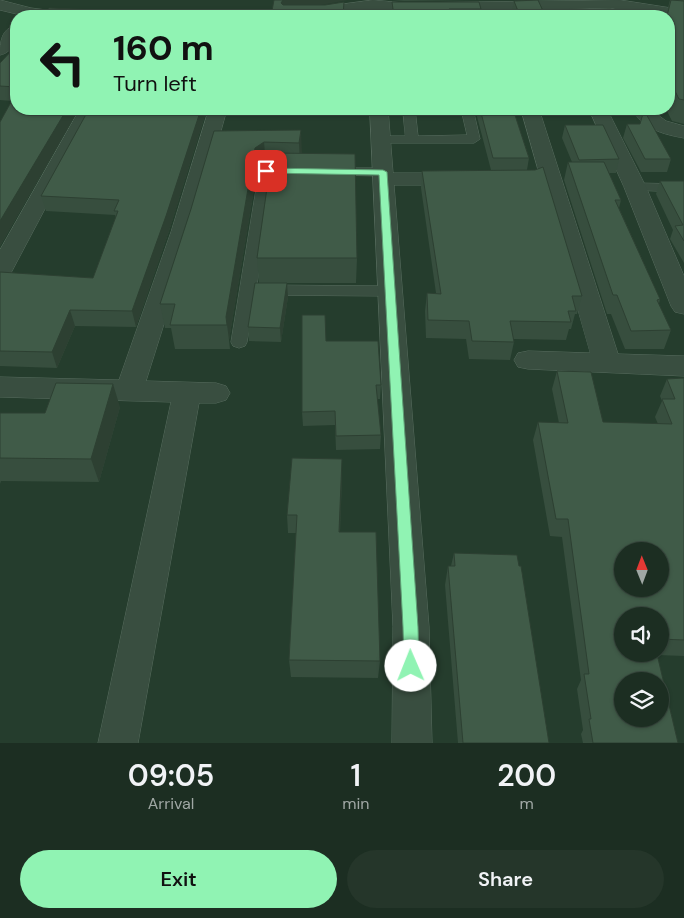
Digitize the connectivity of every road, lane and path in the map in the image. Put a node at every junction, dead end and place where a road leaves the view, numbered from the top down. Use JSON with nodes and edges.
{"nodes":[{"id":1,"x":609,"y":2,"type":"edge"},
{"id":2,"x":0,"y":5,"type":"edge"},
{"id":3,"x":373,"y":7,"type":"edge"},
{"id":4,"x":497,"y":7,"type":"edge"},
{"id":5,"x":16,"y":10,"type":"edge"},
{"id":6,"x":346,"y":10,"type":"edge"},
{"id":7,"x":552,"y":10,"type":"edge"},
{"id":8,"x":632,"y":10,"type":"edge"},
{"id":9,"x":10,"y":38,"type":"edge"},
{"id":10,"x":0,"y":50,"type":"edge"},
{"id":11,"x":86,"y":115,"type":"edge"},
{"id":12,"x":216,"y":115,"type":"edge"},
{"id":13,"x":379,"y":115,"type":"edge"},
{"id":14,"x":410,"y":115,"type":"edge"},
{"id":15,"x":468,"y":115,"type":"edge"},
{"id":16,"x":532,"y":115,"type":"edge"},
{"id":17,"x":601,"y":115,"type":"edge"},
{"id":18,"x":644,"y":115,"type":"edge"},
{"id":19,"x":684,"y":132,"type":"edge"},
{"id":20,"x":381,"y":140,"type":"junction"},
{"id":21,"x":412,"y":140,"type":"junction"},
{"id":22,"x":304,"y":171,"type":"edge"},
{"id":23,"x":323,"y":172,"type":"edge"},
{"id":24,"x":383,"y":175,"type":"junction"},
{"id":25,"x":482,"y":179,"type":"edge"},
{"id":26,"x":635,"y":187,"type":"junction"},
{"id":27,"x":684,"y":188,"type":"edge"},
{"id":28,"x":0,"y":271,"type":"edge"},
{"id":29,"x":248,"y":290,"type":"junction"},
{"id":30,"x":390,"y":291,"type":"junction"},
{"id":31,"x":684,"y":306,"type":"edge"},
{"id":32,"x":239,"y":342,"type":"dead end"},
{"id":33,"x":528,"y":360,"type":"dead end"},
{"id":34,"x":607,"y":363,"type":"junction"},
{"id":35,"x":684,"y":366,"type":"edge"},
{"id":36,"x":0,"y":387,"type":"edge"},
{"id":37,"x":129,"y":391,"type":"junction"},
{"id":38,"x":118,"y":743,"type":"edge"},
{"id":39,"x":412,"y":743,"type":"edge"}],
"edges":[{"from":1,"to":7,"type":"street"},
{"from":1,"to":8,"type":"street"},
{"from":2,"to":5,"type":"street"},
{"from":3,"to":4,"type":"street"},
{"from":3,"to":6,"type":"street"},
{"from":4,"to":7,"type":"street"},
{"from":9,"to":10,"type":"street"},
{"from":11,"to":28,"type":"street"},
{"from":12,"to":37,"type":"street"},
{"from":13,"to":20,"type":"street"},
{"from":14,"to":21,"type":"lane"},
{"from":15,"to":21,"type":"lane"},
{"from":16,"to":34,"type":"street"},
{"from":17,"to":26,"type":"street"},
{"from":18,"to":19,"type":"street"},
{"from":20,"to":21,"type":"lane"},
{"from":20,"to":24,"type":"street"},
{"from":22,"to":29,"type":"lane"},
{"from":23,"to":24,"type":"lane"},
{"from":24,"to":25,"type":"street"},
{"from":24,"to":30,"type":"street"},
{"from":26,"to":27,"type":"lane"},
{"from":26,"to":31,"type":"street"},
{"from":29,"to":30,"type":"lane"},
{"from":29,"to":32,"type":"lane"},
{"from":30,"to":39,"type":"street"},
{"from":33,"to":34,"type":"street"},
{"from":34,"to":35,"type":"street"},
{"from":36,"to":37,"type":"street"},
{"from":37,"to":38,"type":"street"}]}
